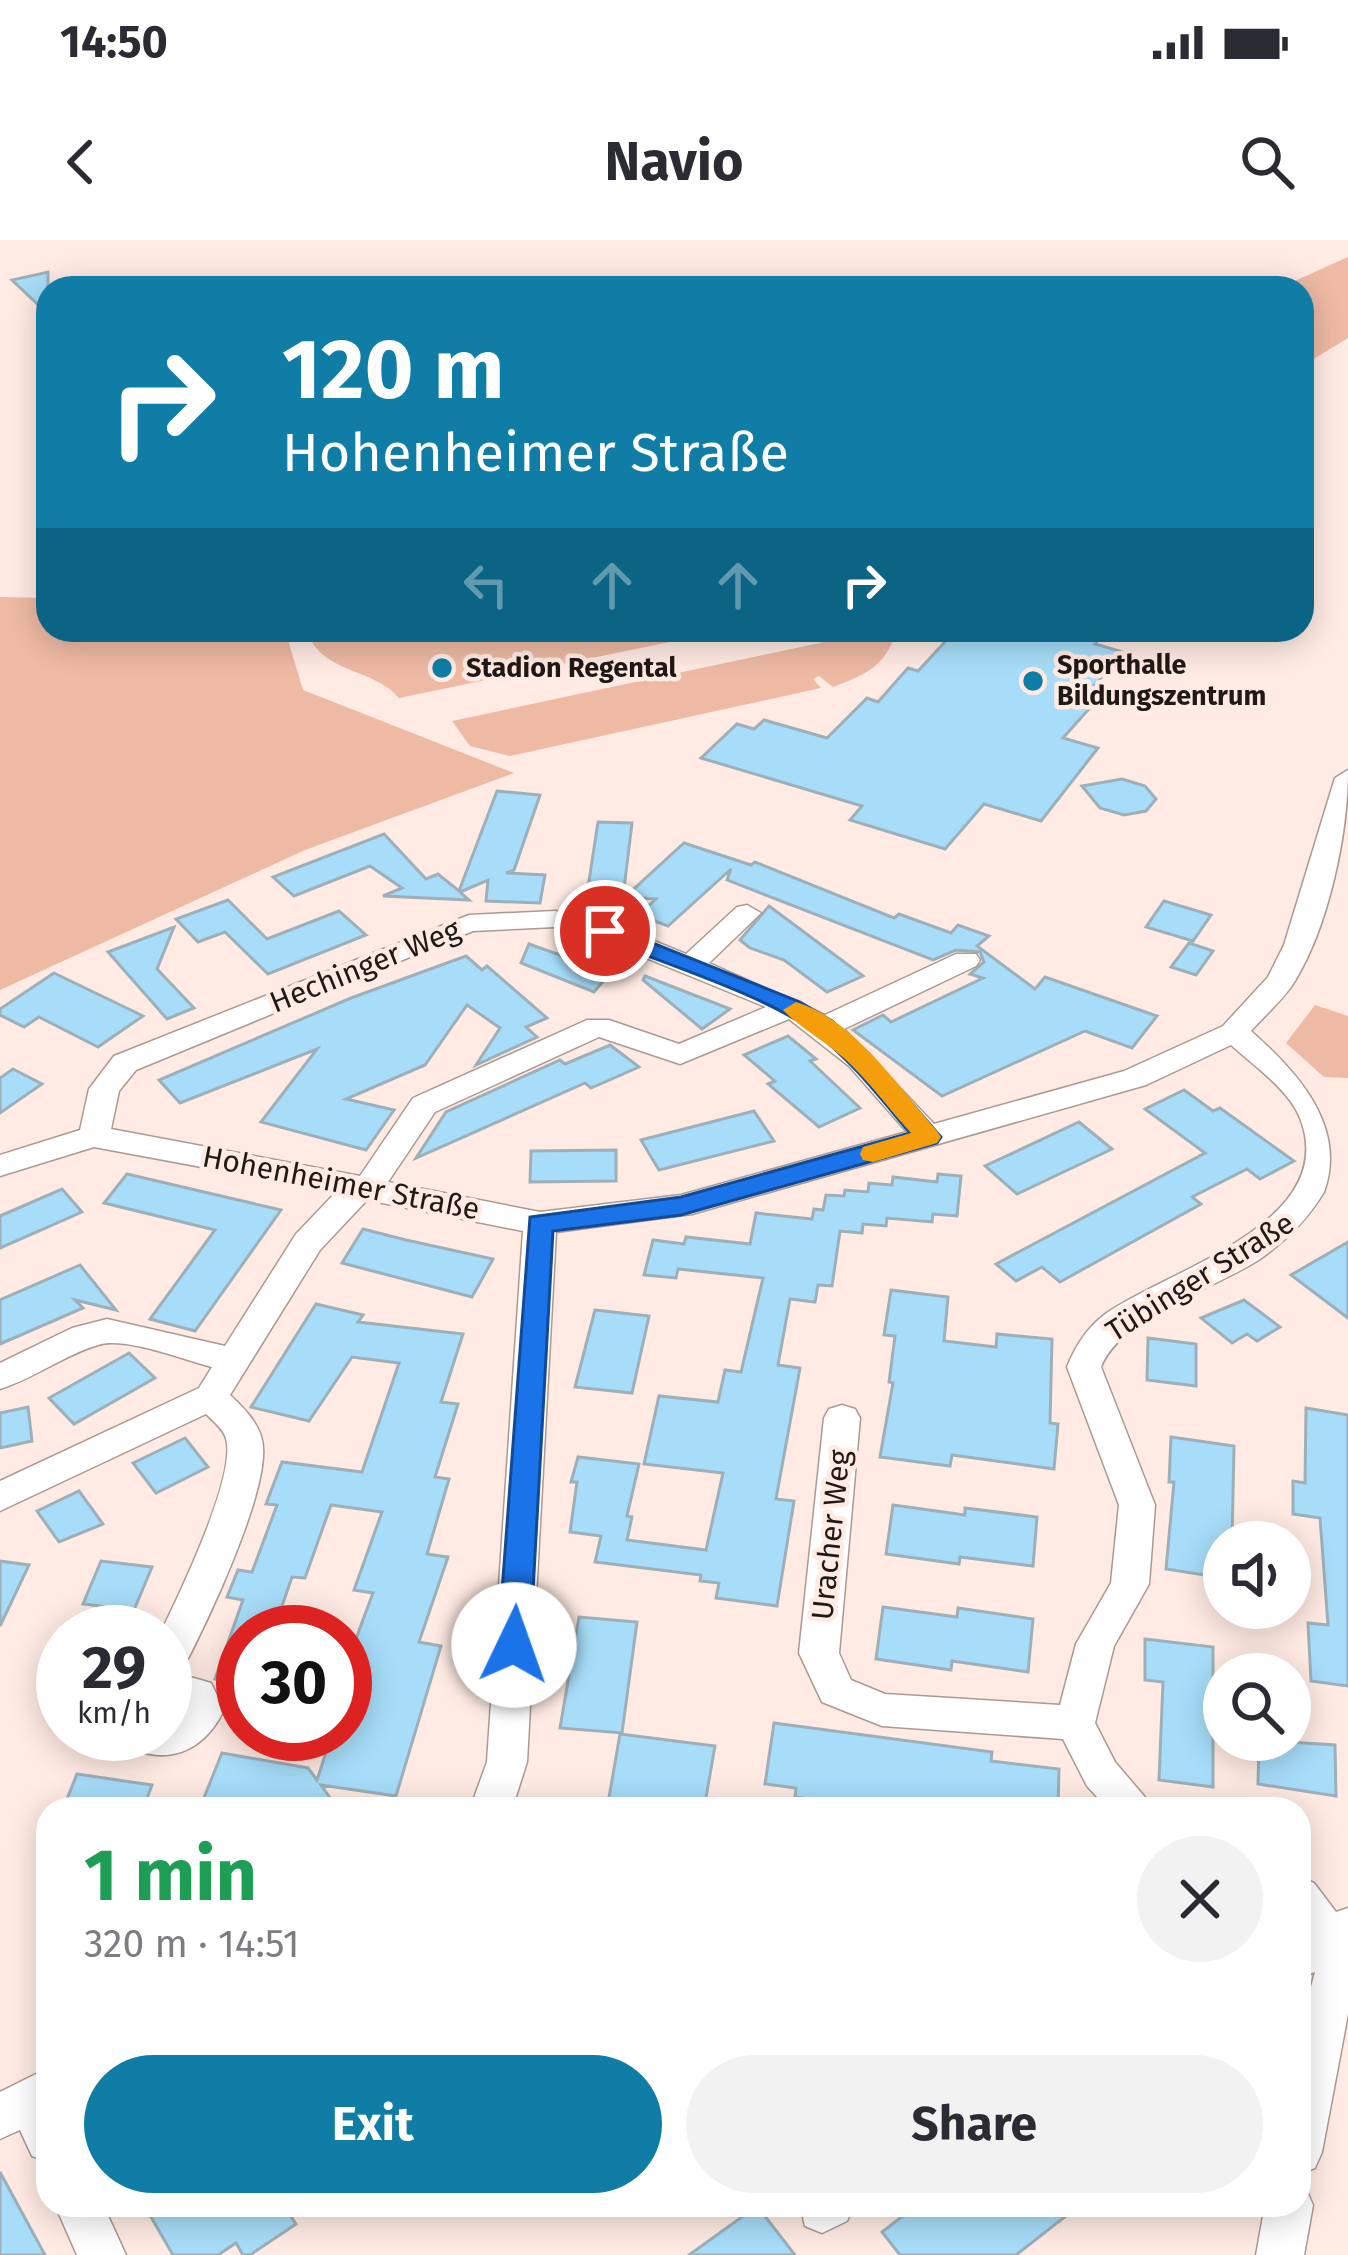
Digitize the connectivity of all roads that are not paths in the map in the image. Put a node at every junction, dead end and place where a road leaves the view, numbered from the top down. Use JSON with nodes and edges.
{"nodes":[{"id":1,"x":1348,"y":778,"type":"edge"},
{"id":2,"x":747,"y":913,"type":"dead end"},
{"id":3,"x":966,"y":960,"type":"dead end"},
{"id":4,"x":689,"y":966,"type":"junction"},
{"id":5,"x":791,"y":1007,"type":"junction"},
{"id":6,"x":824,"y":1027,"type":"junction"},
{"id":7,"x":1234,"y":1032,"type":"junction"},
{"id":8,"x":94,"y":1137,"type":"junction"},
{"id":9,"x":928,"y":1137,"type":"junction"},
{"id":10,"x":0,"y":1166,"type":"edge"},
{"id":11,"x":363,"y":1188,"type":"junction"},
{"id":12,"x":540,"y":1223,"type":"junction"},
{"id":13,"x":236,"y":1361,"type":"junction"},
{"id":14,"x":0,"y":1376,"type":"edge"},
{"id":15,"x":211,"y":1397,"type":"junction"},
{"id":16,"x":842,"y":1418,"type":"dead end"},
{"id":17,"x":0,"y":1497,"type":"edge"},
{"id":18,"x":192,"y":1605,"type":"edge"},
{"id":19,"x":192,"y":1693,"type":"edge"},
{"id":20,"x":1076,"y":1723,"type":"junction"},
{"id":21,"x":192,"y":1730,"type":"edge"},
{"id":22,"x":495,"y":1797,"type":"edge"},
{"id":23,"x":1123,"y":1797,"type":"edge"},
{"id":24,"x":1311,"y":1911,"type":"edge"},
{"id":25,"x":1348,"y":1927,"type":"edge"},
{"id":26,"x":1311,"y":1942,"type":"edge"},
{"id":27,"x":1311,"y":2086,"type":"edge"},
{"id":28,"x":85,"y":2217,"type":"edge"},
{"id":29,"x":1287,"y":2217,"type":"edge"},
{"id":30,"x":102,"y":2255,"type":"edge"},
{"id":31,"x":1280,"y":2255,"type":"edge"}],
"edges":[{"from":1,"to":7,"type":"street"},
{"from":2,"to":4,"type":"street"},
{"from":3,"to":6,"type":"street"},
{"from":4,"to":5,"type":"street","name":"Hechinger Weg"},
{"from":4,"to":8,"type":"street","name":"Hechinger Weg"},
{"from":5,"to":6,"type":"street","name":"Hechinger Weg"},
{"from":5,"to":11,"type":"street"},
{"from":6,"to":9,"type":"street","name":"Hechinger Weg"},
{"from":7,"to":9,"type":"street","name":"Hohenheimer Straße"},
{"from":7,"to":20,"type":"street","name":"Tübinger Straße"},
{"from":8,"to":10,"type":"street","name":"Hohenheimer Straße"},
{"from":8,"to":11,"type":"street","name":"Hohenheimer Straße"},
{"from":9,"to":12,"type":"street","name":"Hohenheimer Straße"},
{"from":11,"to":12,"type":"street","name":"Hohenheimer Straße"},
{"from":11,"to":13,"type":"street"},
{"from":12,"to":22,"type":"street"},
{"from":13,"to":14,"type":"street"},
{"from":13,"to":15,"type":"street"},
{"from":15,"to":17,"type":"street"},
{"from":15,"to":18,"type":"street"},
{"from":16,"to":20,"type":"street","name":"Uracher Weg"},
{"from":19,"to":21,"type":"street"},
{"from":20,"to":23,"type":"street"},
{"from":24,"to":26,"type":"street"},
{"from":25,"to":27,"type":"street"},
{"from":28,"to":30,"type":"street"},
{"from":29,"to":31,"type":"street"}]}
